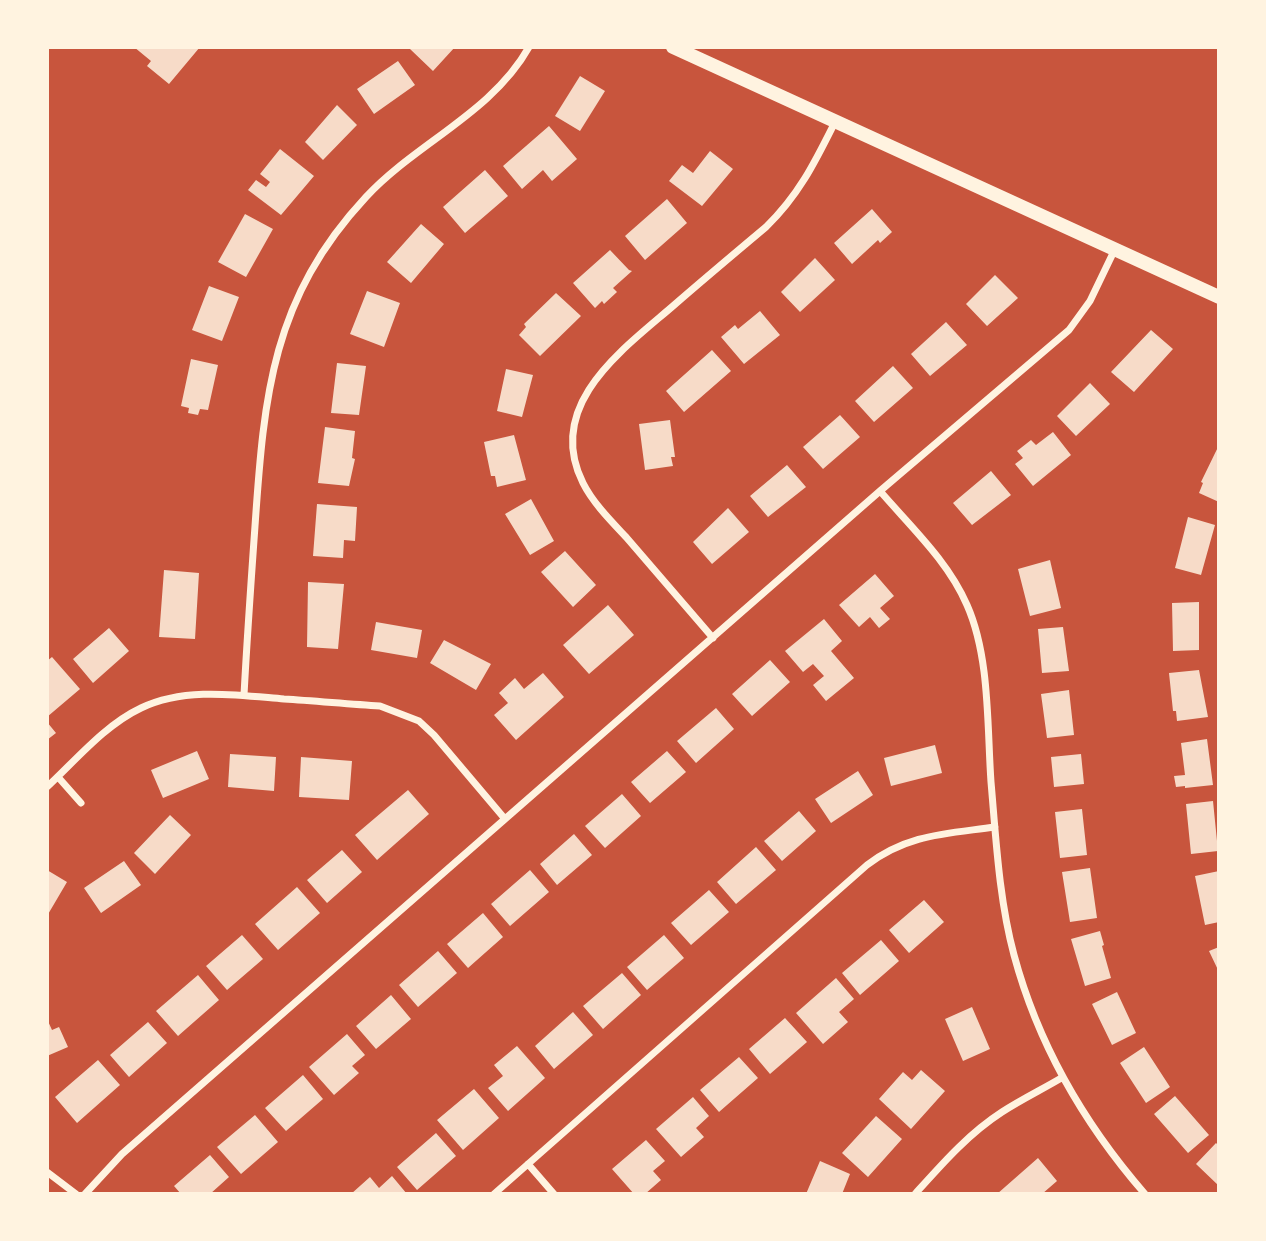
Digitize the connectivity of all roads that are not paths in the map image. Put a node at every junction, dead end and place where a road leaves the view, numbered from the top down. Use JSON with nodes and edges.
{"nodes":[{"id":1,"x":529,"y":47,"type":"edge"},
{"id":2,"x":673,"y":47,"type":"edge"},
{"id":3,"x":835,"y":122,"type":"junction"},
{"id":4,"x":1115,"y":249,"type":"junction"},
{"id":5,"x":1219,"y":297,"type":"edge"},
{"id":6,"x":880,"y":492,"type":"junction"},
{"id":7,"x":713,"y":638,"type":"junction"},
{"id":8,"x":244,"y":695,"type":"junction"},
{"id":9,"x":58,"y":777,"type":"junction"},
{"id":10,"x":47,"y":787,"type":"edge"},
{"id":11,"x":80,"y":803,"type":"dead end"},
{"id":12,"x":505,"y":819,"type":"junction"},
{"id":13,"x":995,"y":827,"type":"junction"},
{"id":14,"x":1063,"y":1077,"type":"junction"},
{"id":15,"x":528,"y":1164,"type":"junction"},
{"id":16,"x":47,"y":1172,"type":"edge"},
{"id":17,"x":76,"y":1194,"type":"edge"},
{"id":18,"x":85,"y":1194,"type":"edge"},
{"id":19,"x":494,"y":1194,"type":"edge"},
{"id":20,"x":554,"y":1194,"type":"edge"},
{"id":21,"x":915,"y":1194,"type":"edge"},
{"id":22,"x":1145,"y":1194,"type":"edge"}],
"edges":[{"from":1,"to":8,"type":"street"},
{"from":2,"to":3,"type":"main road"},
{"from":3,"to":4,"type":"main road"},
{"from":3,"to":7,"type":"street"},
{"from":4,"to":5,"type":"main road"},
{"from":4,"to":6,"type":"street"},
{"from":6,"to":7,"type":"street"},
{"from":6,"to":13,"type":"street"},
{"from":7,"to":12,"type":"street"},
{"from":8,"to":9,"type":"street"},
{"from":8,"to":12,"type":"street"},
{"from":9,"to":10,"type":"street"},
{"from":9,"to":11,"type":"street"},
{"from":12,"to":18,"type":"street"},
{"from":13,"to":14,"type":"street"},
{"from":13,"to":15,"type":"street"},
{"from":14,"to":21,"type":"street"},
{"from":14,"to":22,"type":"street"},
{"from":15,"to":19,"type":"street"},
{"from":15,"to":20,"type":"street"},
{"from":16,"to":17,"type":"street"}]}
